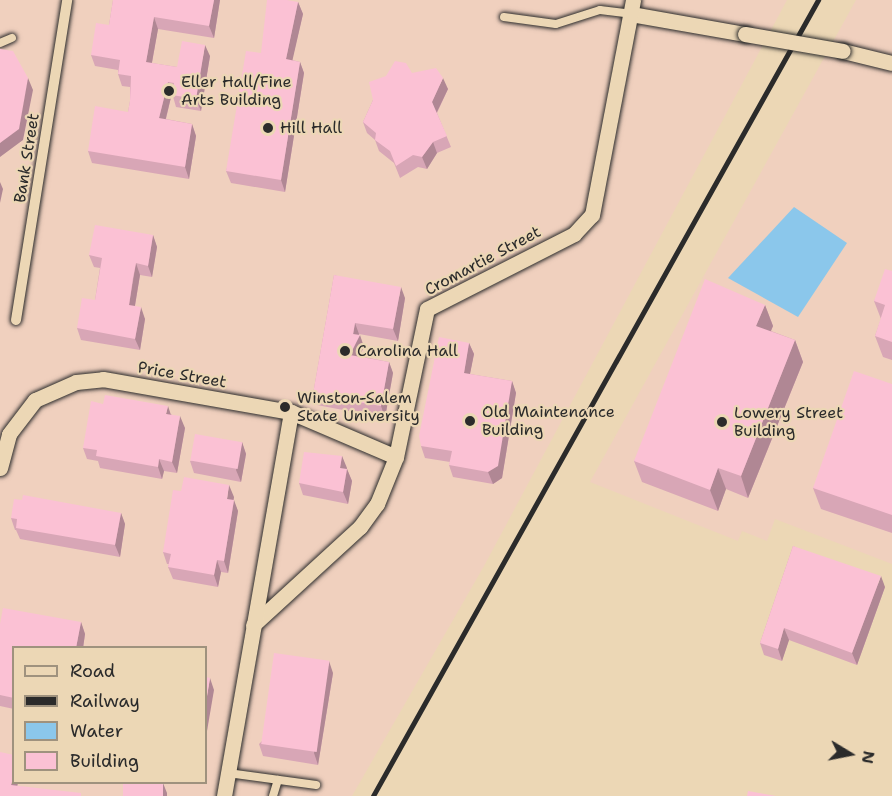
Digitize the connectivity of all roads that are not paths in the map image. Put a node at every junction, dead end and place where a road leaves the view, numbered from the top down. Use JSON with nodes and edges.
{"nodes":[{"id":1,"x":67,"y":0,"type":"edge"},
{"id":2,"x":632,"y":7,"type":"edge"},
{"id":3,"x":504,"y":17,"type":"dead end"},
{"id":4,"x":12,"y":38,"type":"dead end"},
{"id":5,"x":0,"y":43,"type":"edge"},
{"id":6,"x":892,"y":63,"type":"edge"},
{"id":7,"x":16,"y":320,"type":"dead end"},
{"id":8,"x":291,"y":412,"type":"junction"},
{"id":9,"x":396,"y":457,"type":"junction"},
{"id":10,"x":0,"y":468,"type":"edge"},
{"id":11,"x":253,"y":625,"type":"junction"},
{"id":12,"x":228,"y":773,"type":"junction"},
{"id":13,"x":278,"y":780,"type":"junction"},
{"id":14,"x":316,"y":784,"type":"dead end"},
{"id":15,"x":224,"y":796,"type":"edge"},
{"id":16,"x":273,"y":796,"type":"edge"}],
"edges":[{"from":1,"to":7,"type":"street","name":"Bank Street"},
{"from":2,"to":3,"type":"lane"},
{"from":2,"to":6,"type":"street","bridge":true},
{"from":2,"to":9,"type":"street","name":"Cromartie Street"},
{"from":4,"to":5,"type":"lane"},
{"from":8,"to":9,"type":"street","name":"Price Street"},
{"from":8,"to":10,"type":"street","name":"Price Street"},
{"from":8,"to":11,"type":"street"},
{"from":9,"to":11,"type":"street","name":"Cromartie Street"},
{"from":11,"to":12,"type":"street"},
{"from":12,"to":13,"type":"lane"},
{"from":12,"to":15,"type":"street"},
{"from":13,"to":14,"type":"lane"},
{"from":13,"to":16,"type":"lane"}]}
